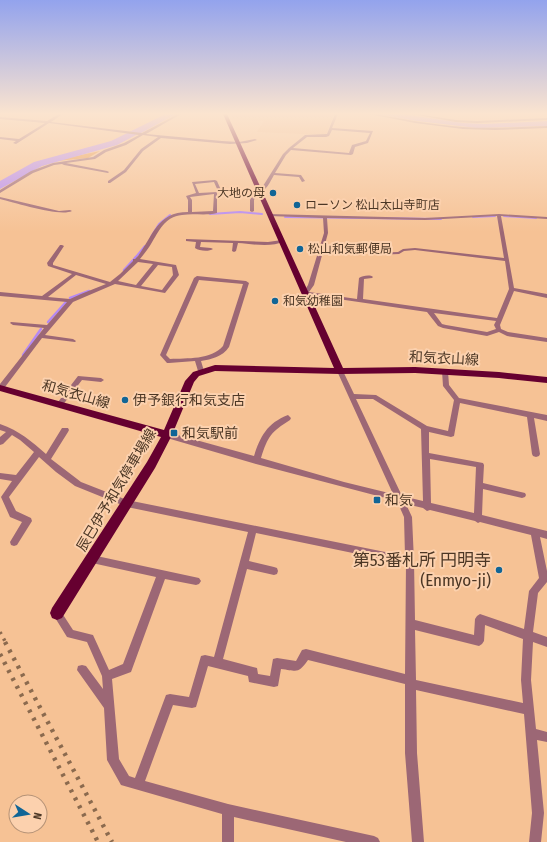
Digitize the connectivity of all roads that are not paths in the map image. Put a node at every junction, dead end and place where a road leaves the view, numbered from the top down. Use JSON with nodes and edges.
{"nodes":[{"id":1,"x":104,"y":153,"type":"edge"},
{"id":2,"x":139,"y":153,"type":"edge"},
{"id":3,"x":242,"y":153,"type":"edge"},
{"id":4,"x":286,"y":153,"type":"edge"},
{"id":5,"x":57,"y":163,"type":"junction"},
{"id":6,"x":107,"y":172,"type":"dead end"},
{"id":7,"x":273,"y":174,"type":"junction"},
{"id":8,"x":303,"y":181,"type":"dead end"},
{"id":9,"x":110,"y":182,"type":"dead end"},
{"id":10,"x":258,"y":191,"type":"junction"},
{"id":11,"x":218,"y":192,"type":"junction"},
{"id":12,"x":0,"y":193,"type":"edge"},
{"id":13,"x":198,"y":194,"type":"junction"},
{"id":14,"x":0,"y":198,"type":"edge"},
{"id":15,"x":70,"y":211,"type":"dead end"},
{"id":16,"x":252,"y":211,"type":"dead end"},
{"id":17,"x":190,"y":212,"type":"junction"},
{"id":18,"x":270,"y":215,"type":"junction"},
{"id":19,"x":499,"y":215,"type":"junction"},
{"id":20,"x":325,"y":217,"type":"junction"},
{"id":21,"x":547,"y":218,"type":"edge"},
{"id":22,"x":188,"y":240,"type":"dead end"},
{"id":23,"x":199,"y":240,"type":"junction"},
{"id":24,"x":282,"y":241,"type":"junction"},
{"id":25,"x":236,"y":242,"type":"junction"},
{"id":26,"x":62,"y":246,"type":"dead end"},
{"id":27,"x":211,"y":249,"type":"dead end"},
{"id":28,"x":234,"y":251,"type":"dead end"},
{"id":29,"x":375,"y":254,"type":"dead end"},
{"id":30,"x":135,"y":260,"type":"junction"},
{"id":31,"x":507,"y":260,"type":"junction"},
{"id":32,"x":156,"y":264,"type":"junction"},
{"id":33,"x":75,"y":274,"type":"junction"},
{"id":34,"x":370,"y":277,"type":"dead end"},
{"id":35,"x":112,"y":283,"type":"junction"},
{"id":36,"x":137,"y":287,"type":"junction"},
{"id":37,"x":512,"y":289,"type":"junction"},
{"id":38,"x":306,"y":293,"type":"junction"},
{"id":39,"x":0,"y":294,"type":"edge"},
{"id":40,"x":547,"y":296,"type":"edge"},
{"id":41,"x":43,"y":298,"type":"junction"},
{"id":42,"x":71,"y":301,"type":"junction"},
{"id":43,"x":360,"y":301,"type":"junction"},
{"id":44,"x":429,"y":310,"type":"junction"},
{"id":45,"x":499,"y":320,"type":"junction"},
{"id":46,"x":13,"y":323,"type":"dead end"},
{"id":47,"x":48,"y":327,"type":"junction"},
{"id":48,"x":499,"y":330,"type":"junction"},
{"id":49,"x":40,"y":336,"type":"junction"},
{"id":50,"x":547,"y":340,"type":"edge"},
{"id":51,"x":73,"y":341,"type":"dead end"},
{"id":52,"x":197,"y":359,"type":"junction"},
{"id":53,"x":201,"y":371,"type":"junction"},
{"id":54,"x":340,"y":371,"type":"junction"},
{"id":55,"x":446,"y":371,"type":"junction"},
{"id":56,"x":101,"y":380,"type":"dead end"},
{"id":57,"x":547,"y":380,"type":"edge"},
{"id":58,"x":0,"y":389,"type":"edge"},
{"id":59,"x":352,"y":396,"type":"junction"},
{"id":60,"x":457,"y":400,"type":"junction"},
{"id":61,"x":60,"y":404,"type":"junction"},
{"id":62,"x":530,"y":415,"type":"junction"},
{"id":63,"x":288,"y":418,"type":"dead end"},
{"id":64,"x":547,"y":418,"type":"edge"},
{"id":65,"x":0,"y":427,"type":"edge"},
{"id":66,"x":425,"y":428,"type":"junction"},
{"id":67,"x":65,"y":430,"type":"dead end"},
{"id":68,"x":11,"y":431,"type":"junction"},
{"id":69,"x":167,"y":435,"type":"junction"},
{"id":70,"x":0,"y":442,"type":"edge"},
{"id":71,"x":39,"y":452,"type":"junction"},
{"id":72,"x":536,"y":454,"type":"dead end"},
{"id":73,"x":426,"y":455,"type":"junction"},
{"id":74,"x":47,"y":460,"type":"junction"},
{"id":75,"x":256,"y":461,"type":"junction"},
{"id":76,"x":0,"y":476,"type":"edge"},
{"id":77,"x":18,"y":479,"type":"junction"},
{"id":78,"x":479,"y":485,"type":"junction"},
{"id":79,"x":522,"y":495,"type":"dead end"},
{"id":80,"x":399,"y":500,"type":"junction"},
{"id":81,"x":127,"y":503,"type":"junction"},
{"id":82,"x":427,"y":507,"type":"junction"},
{"id":83,"x":478,"y":518,"type":"junction"},
{"id":84,"x":253,"y":529,"type":"junction"},
{"id":85,"x":535,"y":532,"type":"junction"},
{"id":86,"x":547,"y":535,"type":"edge"},
{"id":87,"x":14,"y":542,"type":"dead end"},
{"id":88,"x":92,"y":559,"type":"junction"},
{"id":89,"x":410,"y":561,"type":"junction"},
{"id":90,"x":244,"y":564,"type":"junction"},
{"id":91,"x":274,"y":570,"type":"dead end"},
{"id":92,"x":162,"y":574,"type":"junction"},
{"id":93,"x":196,"y":581,"type":"dead end"},
{"id":94,"x":57,"y":613,"type":"joint"},
{"id":95,"x":411,"y":624,"type":"junction"},
{"id":96,"x":528,"y":636,"type":"junction"},
{"id":97,"x":547,"y":642,"type":"edge"},
{"id":98,"x":218,"y":663,"type":"junction"},
{"id":99,"x":82,"y":670,"type":"dead end"},
{"id":100,"x":107,"y":676,"type":"junction"},
{"id":101,"x":411,"y":682,"type":"junction"},
{"id":102,"x":109,"y":706,"type":"junction"},
{"id":103,"x":529,"y":710,"type":"junction"},
{"id":104,"x":531,"y":733,"type":"junction"},
{"id":105,"x":547,"y":737,"type":"edge"},
{"id":106,"x":138,"y":786,"type":"junction"},
{"id":107,"x":228,"y":810,"type":"junction"},
{"id":108,"x":228,"y":842,"type":"edge"},
{"id":109,"x":374,"y":842,"type":"edge"},
{"id":110,"x":418,"y":842,"type":"edge"},
{"id":111,"x":535,"y":842,"type":"edge"}],
"edges":[{"from":1,"to":5,"type":"street"},
{"from":2,"to":9,"type":"street"},
{"from":3,"to":10,"type":"main road"},
{"from":4,"to":7,"type":"street"},
{"from":5,"to":6,"type":"street"},
{"from":5,"to":12,"type":"street"},
{"from":7,"to":8,"type":"street"},
{"from":7,"to":10,"type":"street"},
{"from":10,"to":11,"type":"street"},
{"from":10,"to":16,"type":"street"},
{"from":10,"to":18,"type":"main road"},
{"from":11,"to":13,"type":"street"},
{"from":11,"to":13,"type":"street"},
{"from":11,"to":17,"type":"street"},
{"from":13,"to":17,"type":"street"},
{"from":14,"to":15,"type":"street"},
{"from":17,"to":30,"type":"street"},
{"from":18,"to":20,"type":"street"},
{"from":18,"to":24,"type":"main road"},
{"from":19,"to":20,"type":"street"},
{"from":19,"to":21,"type":"street"},
{"from":19,"to":31,"type":"street"},
{"from":20,"to":38,"type":"street"},
{"from":22,"to":23,"type":"street"},
{"from":23,"to":25,"type":"street"},
{"from":23,"to":27,"type":"street"},
{"from":24,"to":25,"type":"street"},
{"from":24,"to":38,"type":"main road"},
{"from":25,"to":28,"type":"street"},
{"from":26,"to":33,"type":"street"},
{"from":29,"to":31,"type":"street"},
{"from":30,"to":32,"type":"street"},
{"from":30,"to":35,"type":"street"},
{"from":31,"to":37,"type":"street"},
{"from":32,"to":36,"type":"street"},
{"from":32,"to":36,"type":"street"},
{"from":33,"to":35,"type":"street"},
{"from":33,"to":41,"type":"street"},
{"from":34,"to":43,"type":"street"},
{"from":35,"to":36,"type":"street"},
{"from":35,"to":42,"type":"street"},
{"from":37,"to":40,"type":"street"},
{"from":37,"to":45,"type":"street"},
{"from":38,"to":43,"type":"street"},
{"from":38,"to":54,"type":"main road"},
{"from":39,"to":41,"type":"street"},
{"from":41,"to":42,"type":"street"},
{"from":42,"to":47,"type":"street"},
{"from":43,"to":44,"type":"street"},
{"from":44,"to":45,"type":"street"},
{"from":44,"to":48,"type":"street"},
{"from":45,"to":48,"type":"street"},
{"from":46,"to":47,"type":"street"},
{"from":47,"to":49,"type":"street"},
{"from":48,"to":50,"type":"street"},
{"from":49,"to":51,"type":"street"},
{"from":49,"to":58,"type":"street"},
{"from":52,"to":52,"type":"street"},
{"from":52,"to":53,"type":"street"},
{"from":53,"to":54,"type":"main road"},
{"from":53,"to":69,"type":"main road","name":"辰巳伊予和気停車場線"},
{"from":54,"to":55,"type":"main road","name":"和気衣山線"},
{"from":54,"to":59,"type":"street"},
{"from":55,"to":57,"type":"main road","name":"和気衣山線"},
{"from":55,"to":60,"type":"street"},
{"from":56,"to":61,"type":"street"},
{"from":58,"to":61,"type":"main road","name":"和気衣山線"},
{"from":59,"to":66,"type":"street"},
{"from":59,"to":80,"type":"street"},
{"from":60,"to":62,"type":"street"},
{"from":60,"to":66,"type":"street"},
{"from":61,"to":69,"type":"main road","name":"和気衣山線"},
{"from":62,"to":64,"type":"street"},
{"from":62,"to":72,"type":"street"},
{"from":63,"to":75,"type":"street"},
{"from":65,"to":68,"type":"street"},
{"from":66,"to":73,"type":"street"},
{"from":67,"to":74,"type":"street"},
{"from":68,"to":70,"type":"street"},
{"from":68,"to":71,"type":"street"},
{"from":69,"to":75,"type":"street"},
{"from":69,"to":81,"type":"main road","name":"辰巳伊予和気停車場線"},
{"from":71,"to":74,"type":"street"},
{"from":71,"to":77,"type":"street"},
{"from":73,"to":78,"type":"street"},
{"from":73,"to":82,"type":"street"},
{"from":74,"to":81,"type":"street"},
{"from":75,"to":80,"type":"street"},
{"from":76,"to":77,"type":"street"},
{"from":77,"to":87,"type":"street"},
{"from":78,"to":79,"type":"street"},
{"from":78,"to":83,"type":"street"},
{"from":80,"to":82,"type":"street"},
{"from":80,"to":89,"type":"street"},
{"from":81,"to":84,"type":"street"},
{"from":81,"to":88,"type":"main road","name":"辰巳伊予和気停車場線"},
{"from":82,"to":83,"type":"street"},
{"from":83,"to":85,"type":"street"},
{"from":84,"to":89,"type":"street"},
{"from":84,"to":90,"type":"street"},
{"from":85,"to":86,"type":"street"},
{"from":85,"to":96,"type":"street"},
{"from":88,"to":92,"type":"street"},
{"from":88,"to":94,"type":"main road","name":"辰巳伊予和気停車場線"},
{"from":89,"to":95,"type":"street"},
{"from":90,"to":91,"type":"street"},
{"from":90,"to":98,"type":"street"},
{"from":92,"to":93,"type":"street"},
{"from":92,"to":100,"type":"street"},
{"from":94,"to":100,"type":"street"},
{"from":95,"to":96,"type":"street"},
{"from":95,"to":101,"type":"street"},
{"from":96,"to":97,"type":"street"},
{"from":96,"to":103,"type":"street"},
{"from":98,"to":101,"type":"street"},
{"from":98,"to":106,"type":"street"},
{"from":99,"to":102,"type":"street"},
{"from":100,"to":102,"type":"street"},
{"from":101,"to":103,"type":"street"},
{"from":101,"to":110,"type":"street"},
{"from":102,"to":106,"type":"street"},
{"from":103,"to":104,"type":"street"},
{"from":104,"to":105,"type":"street"},
{"from":104,"to":111,"type":"street"},
{"from":106,"to":107,"type":"street"},
{"from":107,"to":108,"type":"street"},
{"from":107,"to":109,"type":"street"}]}
